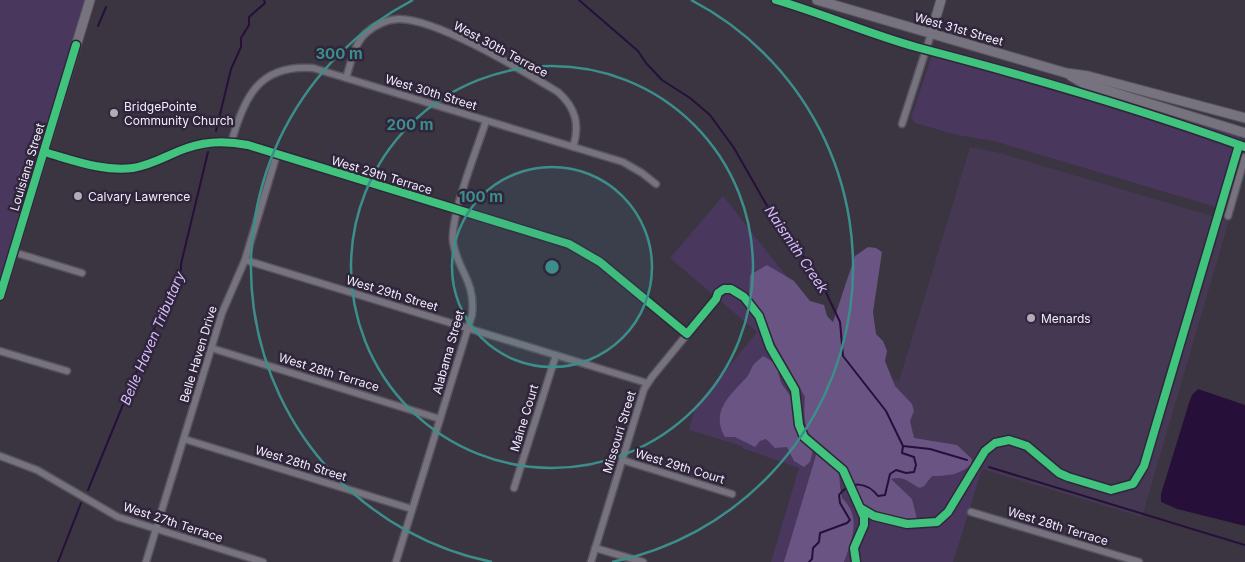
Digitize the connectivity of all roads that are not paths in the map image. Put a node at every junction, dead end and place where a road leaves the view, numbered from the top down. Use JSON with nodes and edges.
{"nodes":[{"id":1,"x":90,"y":0,"type":"edge"},
{"id":2,"x":817,"y":0,"type":"edge"},
{"id":3,"x":941,"y":0,"type":"edge"},
{"id":4,"x":931,"y":34,"type":"junction"},
{"id":5,"x":1066,"y":73,"type":"junction"},
{"id":6,"x":346,"y":78,"type":"junction"},
{"id":7,"x":1245,"y":118,"type":"edge"},
{"id":8,"x":486,"y":121,"type":"junction"},
{"id":9,"x":902,"y":124,"type":"dead end"},
{"id":10,"x":1245,"y":133,"type":"edge"},
{"id":11,"x":231,"y":143,"type":"junction"},
{"id":12,"x":573,"y":147,"type":"junction"},
{"id":13,"x":44,"y":152,"type":"junction"},
{"id":14,"x":278,"y":154,"type":"junction"},
{"id":15,"x":1245,"y":157,"type":"edge"},
{"id":16,"x":656,"y":184,"type":"dead end"},
{"id":17,"x":458,"y":210,"type":"junction"},
{"id":18,"x":1228,"y":216,"type":"dead end"},
{"id":19,"x":13,"y":252,"type":"junction"},
{"id":20,"x":245,"y":260,"type":"junction"},
{"id":21,"x":82,"y":273,"type":"dead end"},
{"id":22,"x":0,"y":296,"type":"edge"},
{"id":23,"x":716,"y":299,"type":"dead end"},
{"id":24,"x":468,"y":328,"type":"junction"},
{"id":25,"x":687,"y":334,"type":"junction"},
{"id":26,"x":211,"y":348,"type":"junction"},
{"id":27,"x":0,"y":350,"type":"edge"},
{"id":28,"x":556,"y":355,"type":"junction"},
{"id":29,"x":67,"y":371,"type":"dead end"},
{"id":30,"x":647,"y":383,"type":"junction"},
{"id":31,"x":440,"y":418,"type":"junction"},
{"id":32,"x":184,"y":438,"type":"junction"},
{"id":33,"x":0,"y":456,"type":"edge"},
{"id":34,"x":622,"y":460,"type":"junction"},
{"id":35,"x":514,"y":488,"type":"dead end"},
{"id":36,"x":732,"y":494,"type":"dead end"},
{"id":37,"x":412,"y":509,"type":"junction"},
{"id":38,"x":971,"y":512,"type":"dead end"},
{"id":39,"x":156,"y":530,"type":"junction"},
{"id":40,"x":595,"y":548,"type":"junction"},
{"id":41,"x":146,"y":562,"type":"edge"},
{"id":42,"x":263,"y":562,"type":"edge"},
{"id":43,"x":396,"y":562,"type":"edge"},
{"id":44,"x":591,"y":562,"type":"edge"},
{"id":45,"x":643,"y":562,"type":"edge"},
{"id":46,"x":1139,"y":562,"type":"edge"}],
"edges":[{"from":1,"to":13,"type":"main road","name":"Louisiana Street"},
{"from":2,"to":4,"type":"main road","name":"West 31st Street"},
{"from":3,"to":4,"type":"main road"},
{"from":4,"to":5,"type":"main road","name":"West 31st Street"},
{"from":4,"to":9,"type":"street"},
{"from":5,"to":7,"type":"main road","name":"West 31st Street"},
{"from":5,"to":10,"type":"main road","name":"West 31st Street"},
{"from":6,"to":8,"type":"street","name":"West 30th Street"},
{"from":6,"to":11,"type":"street","name":"West 30th Street"},
{"from":6,"to":12,"type":"street","name":"West 30th Terrace"},
{"from":8,"to":12,"type":"street","name":"West 30th Street"},
{"from":8,"to":17,"type":"street","name":"Alabama Street"},
{"from":11,"to":13,"type":"street","name":"West 29th Terrace"},
{"from":11,"to":14,"type":"street","name":"West 29th Terrace"},
{"from":12,"to":16,"type":"street","name":"West 30th Street"},
{"from":13,"to":19,"type":"main road","name":"Louisiana Street"},
{"from":14,"to":17,"type":"street","name":"West 29th Terrace"},
{"from":14,"to":20,"type":"street","name":"Belle Haven Drive"},
{"from":15,"to":18,"type":"street"},
{"from":17,"to":24,"type":"street","name":"Alabama Street"},
{"from":17,"to":25,"type":"street","name":"West 29th Terrace"},
{"from":19,"to":21,"type":"street"},
{"from":19,"to":22,"type":"main road","name":"Louisiana Street"},
{"from":20,"to":24,"type":"street","name":"West 29th Street"},
{"from":20,"to":26,"type":"street","name":"Belle Haven Drive"},
{"from":23,"to":25,"type":"street","name":"Missouri Street"},
{"from":24,"to":28,"type":"street","name":"West 29th Street"},
{"from":24,"to":31,"type":"street","name":"Alabama Street"},
{"from":25,"to":30,"type":"street","name":"Missouri Street"},
{"from":26,"to":31,"type":"street","name":"West 28th Terrace"},
{"from":26,"to":32,"type":"street","name":"Belle Haven Drive"},
{"from":27,"to":29,"type":"street"},
{"from":28,"to":30,"type":"street","name":"West 29th Street"},
{"from":28,"to":35,"type":"street","name":"Maine Court"},
{"from":30,"to":34,"type":"street","name":"Missouri Street"},
{"from":31,"to":37,"type":"street","name":"Alabama Street"},
{"from":32,"to":37,"type":"street","name":"West 28th Street"},
{"from":32,"to":39,"type":"street","name":"Belle Haven Drive"},
{"from":33,"to":39,"type":"street","name":"West 27th Terrace"},
{"from":34,"to":36,"type":"street","name":"West 29th Court"},
{"from":34,"to":40,"type":"street","name":"Missouri Street"},
{"from":37,"to":43,"type":"street","name":"Alabama Street"},
{"from":38,"to":46,"type":"street","name":"West 28th Terrace"},
{"from":39,"to":41,"type":"street","name":"Belle Haven Drive"},
{"from":39,"to":42,"type":"street","name":"West 27th Terrace"},
{"from":40,"to":44,"type":"street","name":"Missouri Street"},
{"from":40,"to":45,"type":"street"}]}
